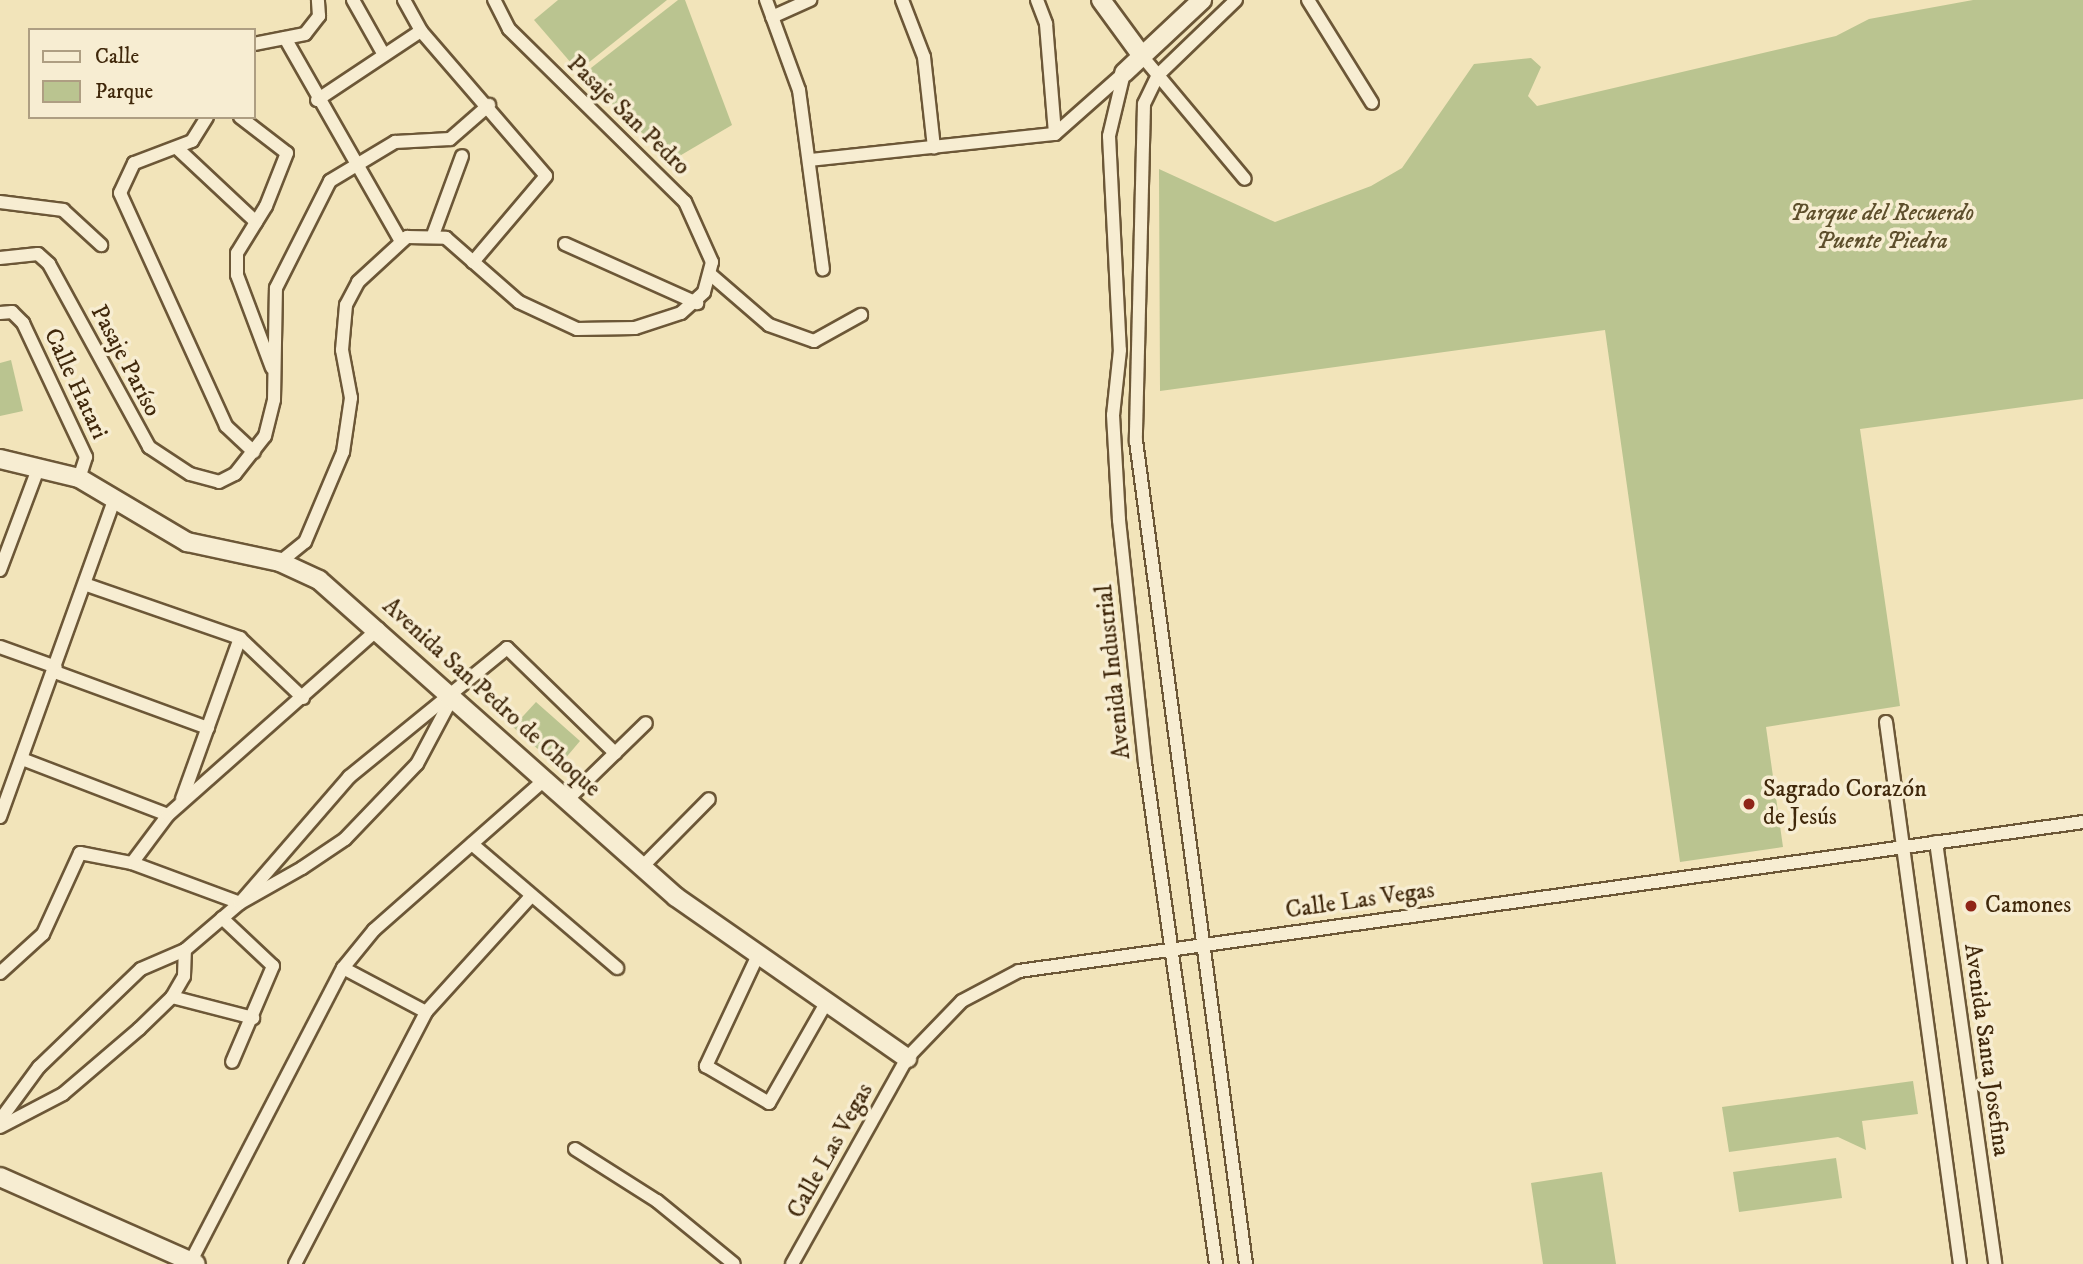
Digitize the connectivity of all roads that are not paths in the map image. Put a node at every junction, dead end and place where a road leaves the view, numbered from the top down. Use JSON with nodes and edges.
{"nodes":[{"id":1,"x":318,"y":0,"type":"edge"},
{"id":2,"x":353,"y":0,"type":"edge"},
{"id":3,"x":404,"y":0,"type":"edge"},
{"id":4,"x":494,"y":0,"type":"edge"},
{"id":5,"x":766,"y":0,"type":"edge"},
{"id":6,"x":810,"y":0,"type":"edge"},
{"id":7,"x":902,"y":0,"type":"edge"},
{"id":8,"x":1037,"y":0,"type":"edge"},
{"id":9,"x":1101,"y":0,"type":"edge"},
{"id":10,"x":1202,"y":0,"type":"edge"},
{"id":11,"x":1236,"y":0,"type":"edge"},
{"id":12,"x":1308,"y":0,"type":"edge"},
{"id":13,"x":772,"y":17,"type":"junction"},
{"id":14,"x":421,"y":32,"type":"junction"},
{"id":15,"x":285,"y":38,"type":"junction"},
{"id":16,"x":256,"y":44,"type":"edge"},
{"id":17,"x":384,"y":55,"type":"junction"},
{"id":18,"x":1142,"y":56,"type":"junction"},
{"id":19,"x":1124,"y":73,"type":"junction"},
{"id":20,"x":1158,"y":75,"type":"junction"},
{"id":21,"x":317,"y":100,"type":"junction"},
{"id":22,"x":1372,"y":103,"type":"dead end"},
{"id":23,"x":489,"y":105,"type":"junction"},
{"id":24,"x":206,"y":119,"type":"edge"},
{"id":25,"x":243,"y":119,"type":"edge"},
{"id":26,"x":1055,"y":134,"type":"junction"},
{"id":27,"x":934,"y":147,"type":"junction"},
{"id":28,"x":178,"y":149,"type":"junction"},
{"id":29,"x":462,"y":156,"type":"dead end"},
{"id":30,"x":810,"y":160,"type":"junction"},
{"id":31,"x":352,"y":164,"type":"junction"},
{"id":32,"x":1245,"y":179,"type":"dead end"},
{"id":33,"x":0,"y":201,"type":"edge"},
{"id":34,"x":256,"y":222,"type":"junction"},
{"id":35,"x":433,"y":235,"type":"junction"},
{"id":36,"x":401,"y":241,"type":"junction"},
{"id":37,"x":565,"y":244,"type":"dead end"},
{"id":38,"x":101,"y":245,"type":"dead end"},
{"id":39,"x":0,"y":258,"type":"edge"},
{"id":40,"x":473,"y":262,"type":"junction"},
{"id":41,"x":823,"y":269,"type":"dead end"},
{"id":42,"x":710,"y":274,"type":"junction"},
{"id":43,"x":696,"y":303,"type":"junction"},
{"id":44,"x":6,"y":313,"type":"edge"},
{"id":45,"x":861,"y":315,"type":"dead end"},
{"id":46,"x":272,"y":368,"type":"junction"},
{"id":47,"x":254,"y":452,"type":"junction"},
{"id":48,"x":0,"y":459,"type":"edge"},
{"id":49,"x":39,"y":466,"type":"junction"},
{"id":50,"x":79,"y":478,"type":"junction"},
{"id":51,"x":114,"y":500,"type":"junction"},
{"id":52,"x":280,"y":562,"type":"junction"},
{"id":53,"x":0,"y":570,"type":"edge"},
{"id":54,"x":87,"y":585,"type":"junction"},
{"id":55,"x":378,"y":629,"type":"junction"},
{"id":56,"x":240,"y":638,"type":"junction"},
{"id":57,"x":0,"y":647,"type":"edge"},
{"id":58,"x":55,"y":669,"type":"junction"},
{"id":59,"x":303,"y":698,"type":"junction"},
{"id":60,"x":451,"y":700,"type":"junction"},
{"id":61,"x":1886,"y":722,"type":"dead end"},
{"id":62,"x":646,"y":723,"type":"dead end"},
{"id":63,"x":208,"y":728,"type":"junction"},
{"id":64,"x":615,"y":753,"type":"junction"},
{"id":65,"x":22,"y":759,"type":"junction"},
{"id":66,"x":544,"y":780,"type":"junction"},
{"id":67,"x":709,"y":799,"type":"dead end"},
{"id":68,"x":566,"y":800,"type":"junction"},
{"id":69,"x":181,"y":803,"type":"junction"},
{"id":70,"x":0,"y":815,"type":"edge"},
{"id":71,"x":168,"y":815,"type":"junction"},
{"id":72,"x":2083,"y":822,"type":"edge"},
{"id":73,"x":1936,"y":842,"type":"junction"},
{"id":74,"x":472,"y":844,"type":"junction"},
{"id":75,"x":1904,"y":847,"type":"junction"},
{"id":76,"x":132,"y":863,"type":"junction"},
{"id":77,"x":642,"y":867,"type":"junction"},
{"id":78,"x":531,"y":896,"type":"junction"},
{"id":79,"x":240,"y":903,"type":"junction"},
{"id":80,"x":222,"y":918,"type":"junction"},
{"id":81,"x":1200,"y":945,"type":"junction"},
{"id":82,"x":1173,"y":948,"type":"junction"},
{"id":83,"x":185,"y":950,"type":"junction"},
{"id":84,"x":758,"y":955,"type":"junction"},
{"id":85,"x":343,"y":968,"type":"junction"},
{"id":86,"x":617,"y":968,"type":"dead end"},
{"id":87,"x":0,"y":973,"type":"edge"},
{"id":88,"x":172,"y":997,"type":"junction"},
{"id":89,"x":826,"y":1003,"type":"junction"},
{"id":90,"x":426,"y":1012,"type":"junction"},
{"id":91,"x":253,"y":1018,"type":"junction"},
{"id":92,"x":907,"y":1058,"type":"junction"},
{"id":93,"x":232,"y":1062,"type":"dead end"},
{"id":94,"x":0,"y":1120,"type":"edge"},
{"id":95,"x":0,"y":1127,"type":"edge"},
{"id":96,"x":575,"y":1149,"type":"dead end"},
{"id":97,"x":0,"y":1177,"type":"edge"},
{"id":98,"x":194,"y":1263,"type":"edge"},
{"id":99,"x":295,"y":1264,"type":"edge"},
{"id":100,"x":734,"y":1264,"type":"edge"},
{"id":101,"x":792,"y":1264,"type":"edge"},
{"id":102,"x":1216,"y":1264,"type":"edge"},
{"id":103,"x":1246,"y":1264,"type":"edge"},
{"id":104,"x":1960,"y":1264,"type":"edge"},
{"id":105,"x":1995,"y":1264,"type":"edge"}],
"edges":[{"from":1,"to":15,"type":"street"},
{"from":2,"to":17,"type":"street"},
{"from":3,"to":14,"type":"street"},
{"from":4,"to":42,"type":"street","name":"Pasaje San Pedro"},
{"from":5,"to":13,"type":"street"},
{"from":6,"to":13,"type":"street"},
{"from":7,"to":27,"type":"street"},
{"from":8,"to":26,"type":"street"},
{"from":9,"to":18,"type":"street"},
{"from":10,"to":18,"type":"street"},
{"from":11,"to":20,"type":"street"},
{"from":12,"to":22,"type":"street"},
{"from":13,"to":30,"type":"street"},
{"from":14,"to":17,"type":"street"},
{"from":14,"to":23,"type":"street"},
{"from":15,"to":16,"type":"street"},
{"from":15,"to":21,"type":"street"},
{"from":17,"to":21,"type":"street"},
{"from":18,"to":19,"type":"street"},
{"from":18,"to":20,"type":"street"},
{"from":19,"to":26,"type":"street"},
{"from":19,"to":82,"type":"street","name":"Avenida Industrial"},
{"from":20,"to":32,"type":"street"},
{"from":20,"to":81,"type":"street"},
{"from":21,"to":31,"type":"street"},
{"from":23,"to":31,"type":"street","name":"Pasaje Paríso"},
{"from":23,"to":40,"type":"street"},
{"from":24,"to":28,"type":"street"},
{"from":25,"to":34,"type":"street"},
{"from":26,"to":27,"type":"street"},
{"from":27,"to":30,"type":"street"},
{"from":28,"to":34,"type":"street"},
{"from":28,"to":47,"type":"street"},
{"from":29,"to":35,"type":"street"},
{"from":30,"to":41,"type":"street"},
{"from":31,"to":36,"type":"street"},
{"from":31,"to":46,"type":"street","name":"Pasaje Paríso"},
{"from":33,"to":38,"type":"street"},
{"from":34,"to":46,"type":"street"},
{"from":35,"to":36,"type":"street"},
{"from":35,"to":40,"type":"street"},
{"from":36,"to":52,"type":"street"},
{"from":37,"to":43,"type":"street"},
{"from":39,"to":47,"type":"street","name":"Pasaje Paríso"},
{"from":40,"to":43,"type":"street"},
{"from":42,"to":43,"type":"street"},
{"from":42,"to":45,"type":"street"},
{"from":44,"to":50,"type":"street","name":"Calle Hatari"},
{"from":46,"to":47,"type":"street","name":"Pasaje Paríso"},
{"from":48,"to":49,"type":"street","name":"Avenida San Pedro de Choque"},
{"from":49,"to":50,"type":"street","name":"Avenida San Pedro de Choque"},
{"from":49,"to":53,"type":"street"},
{"from":50,"to":51,"type":"street","name":"Avenida San Pedro de Choque"},
{"from":51,"to":52,"type":"street","name":"Avenida San Pedro de Choque"},
{"from":51,"to":54,"type":"street"},
{"from":52,"to":55,"type":"street","name":"Avenida San Pedro de Choque"},
{"from":54,"to":56,"type":"street"},
{"from":54,"to":58,"type":"street"},
{"from":55,"to":59,"type":"street"},
{"from":55,"to":60,"type":"street","name":"Avenida San Pedro de Choque"},
{"from":56,"to":59,"type":"street"},
{"from":56,"to":63,"type":"street"},
{"from":57,"to":58,"type":"street"},
{"from":58,"to":63,"type":"street"},
{"from":58,"to":65,"type":"street"},
{"from":59,"to":69,"type":"street"},
{"from":60,"to":64,"type":"street"},
{"from":60,"to":66,"type":"street","name":"Avenida San Pedro de Choque"},
{"from":60,"to":79,"type":"street"},
{"from":60,"to":79,"type":"street"},
{"from":61,"to":75,"type":"street"},
{"from":62,"to":64,"type":"street"},
{"from":63,"to":69,"type":"street"},
{"from":64,"to":68,"type":"street"},
{"from":65,"to":70,"type":"street"},
{"from":65,"to":71,"type":"street"},
{"from":66,"to":68,"type":"street","name":"Avenida San Pedro de Choque"},
{"from":66,"to":74,"type":"street"},
{"from":67,"to":77,"type":"street"},
{"from":68,"to":77,"type":"street","name":"Avenida San Pedro de Choque"},
{"from":69,"to":71,"type":"street"},
{"from":71,"to":76,"type":"street"},
{"from":72,"to":73,"type":"street","name":"Calle Las Vegas"},
{"from":73,"to":75,"type":"street","name":"Calle Las Vegas"},
{"from":73,"to":105,"type":"street","name":"Avenida Santa Josefina"},
{"from":74,"to":78,"type":"street"},
{"from":74,"to":85,"type":"street"},
{"from":75,"to":81,"type":"street","name":"Calle Las Vegas"},
{"from":75,"to":104,"type":"street"},
{"from":76,"to":79,"type":"street"},
{"from":76,"to":87,"type":"street"},
{"from":77,"to":84,"type":"street","name":"Avenida San Pedro de Choque"},
{"from":78,"to":86,"type":"street"},
{"from":78,"to":90,"type":"street"},
{"from":79,"to":80,"type":"street"},
{"from":80,"to":83,"type":"street"},
{"from":80,"to":91,"type":"street"},
{"from":81,"to":82,"type":"street","name":"Calle Las Vegas"},
{"from":81,"to":103,"type":"street"},
{"from":82,"to":92,"type":"street","name":"Calle Las Vegas"},
{"from":82,"to":102,"type":"street","name":"Avenida Industrial"},
{"from":83,"to":88,"type":"street"},
{"from":83,"to":94,"type":"street"},
{"from":84,"to":89,"type":"street","name":"Avenida San Pedro de Choque"},
{"from":84,"to":89,"type":"street"},
{"from":85,"to":90,"type":"street"},
{"from":85,"to":98,"type":"street"},
{"from":88,"to":91,"type":"street"},
{"from":88,"to":95,"type":"street"},
{"from":89,"to":92,"type":"street","name":"Avenida San Pedro de Choque"},
{"from":90,"to":99,"type":"street"},
{"from":91,"to":93,"type":"street"},
{"from":92,"to":101,"type":"street","name":"Calle Las Vegas"},
{"from":96,"to":100,"type":"street"},
{"from":97,"to":98,"type":"street"}]}
